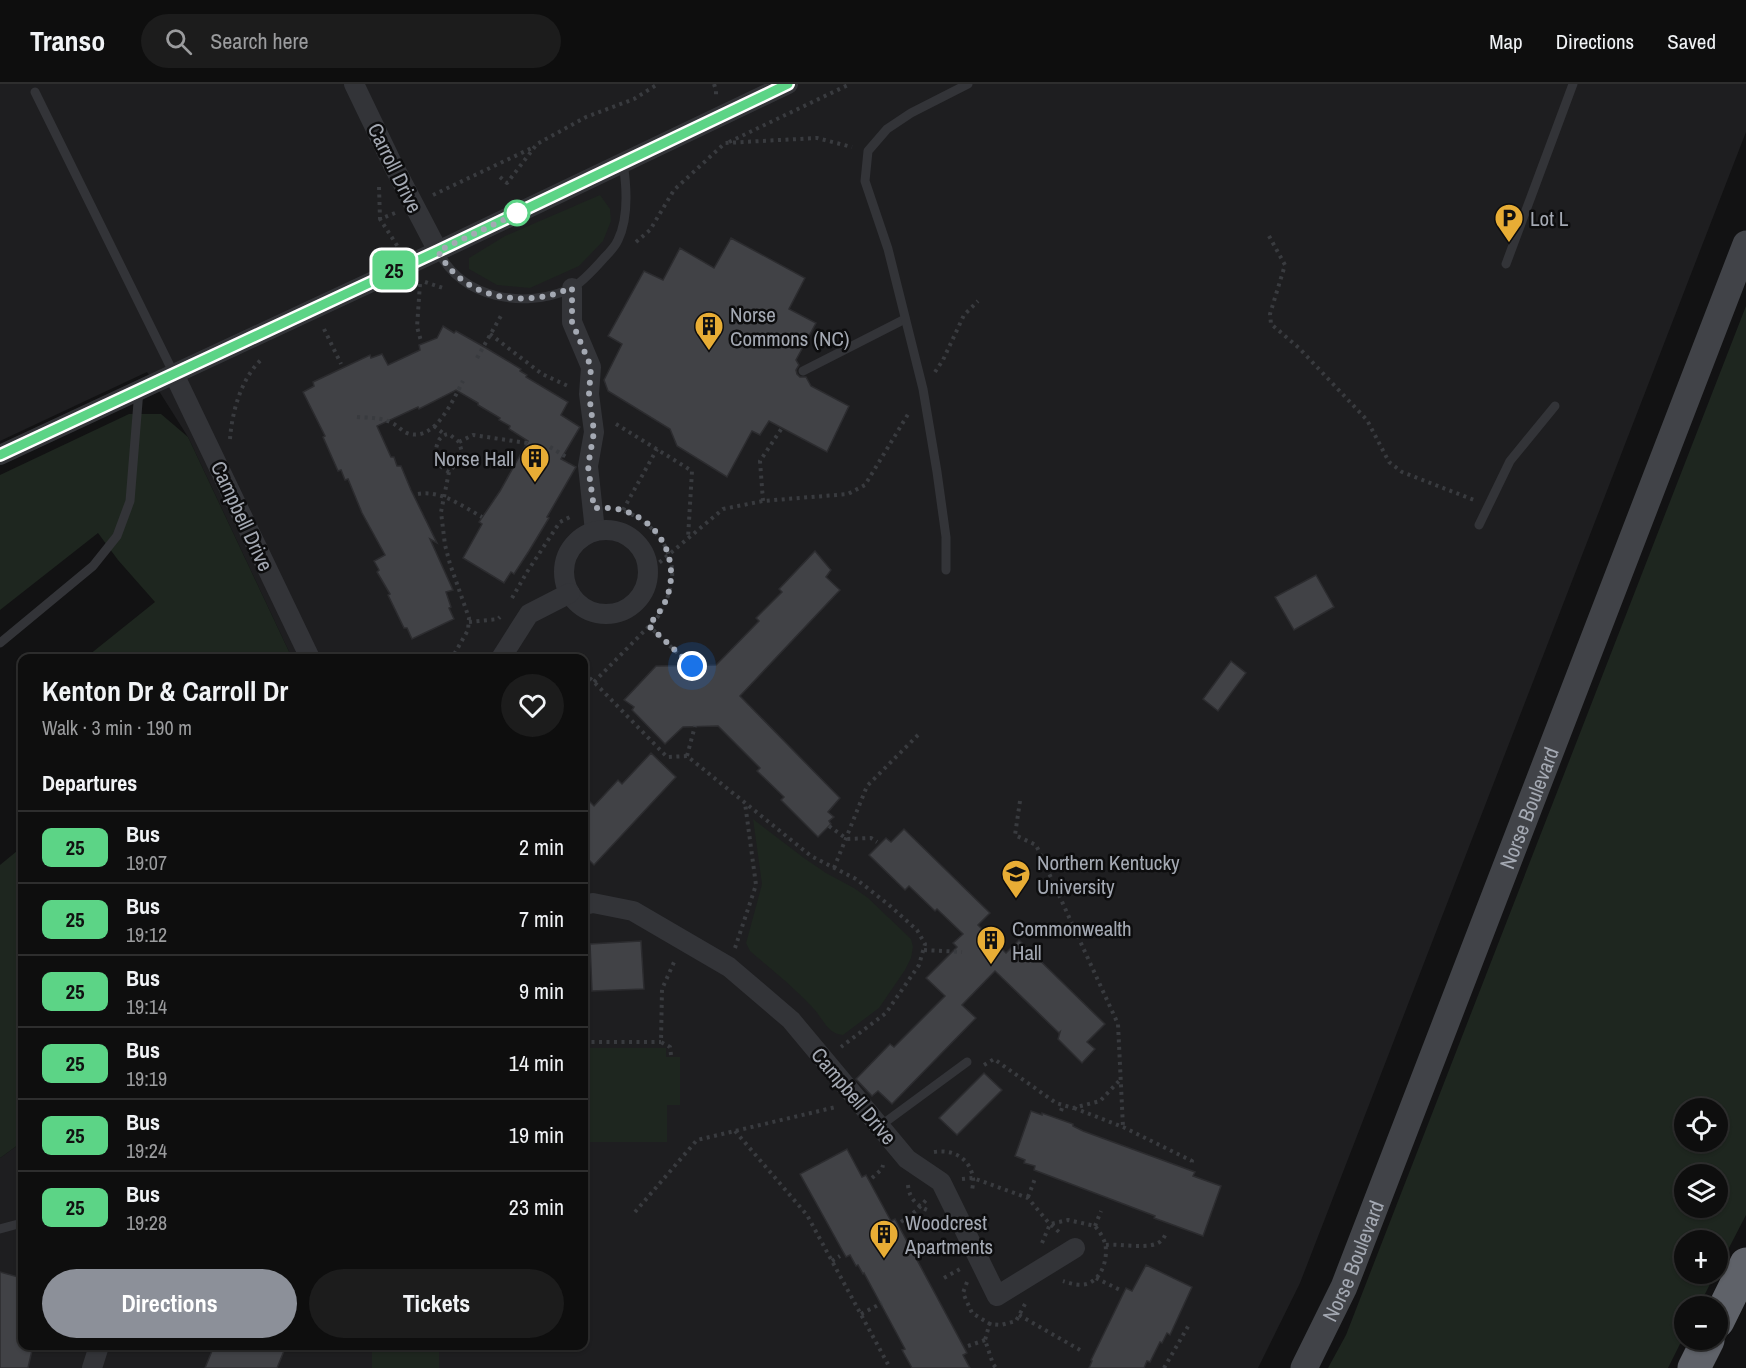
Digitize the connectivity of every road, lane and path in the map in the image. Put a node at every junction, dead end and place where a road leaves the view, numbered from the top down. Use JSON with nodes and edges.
{"nodes":[{"id":1,"x":354,"y":84,"type":"edge"},
{"id":2,"x":658,"y":84,"type":"edge"},
{"id":3,"x":788,"y":84,"type":"edge"},
{"id":4,"x":850,"y":84,"type":"edge"},
{"id":5,"x":968,"y":84,"type":"edge"},
{"id":6,"x":1573,"y":84,"type":"edge"},
{"id":7,"x":35,"y":92,"type":"dead end"},
{"id":8,"x":725,"y":143,"type":"junction"},
{"id":9,"x":535,"y":147,"type":"junction"},
{"id":10,"x":868,"y":151,"type":"junction"},
{"id":11,"x":623,"y":164,"type":"junction"},
{"id":12,"x":500,"y":177,"type":"dead end"},
{"id":13,"x":379,"y":184,"type":"dead end"},
{"id":14,"x":428,"y":198,"type":"dead end"},
{"id":15,"x":395,"y":213,"type":"dead end"},
{"id":16,"x":380,"y":219,"type":"junction"},
{"id":17,"x":1269,"y":236,"type":"dead end"},
{"id":18,"x":1746,"y":244,"type":"edge"},
{"id":19,"x":398,"y":247,"type":"dead end"},
{"id":20,"x":630,"y":247,"type":"dead end"},
{"id":21,"x":438,"y":251,"type":"junction"},
{"id":22,"x":1506,"y":264,"type":"dead end"},
{"id":23,"x":421,"y":281,"type":"junction"},
{"id":24,"x":411,"y":285,"type":"dead end"},
{"id":25,"x":572,"y":288,"type":"junction"},
{"id":26,"x":447,"y":290,"type":"dead end"},
{"id":27,"x":978,"y":301,"type":"dead end"},
{"id":28,"x":492,"y":312,"type":"dead end"},
{"id":29,"x":501,"y":314,"type":"dead end"},
{"id":30,"x":905,"y":319,"type":"junction"},
{"id":31,"x":322,"y":325,"type":"dead end"},
{"id":32,"x":490,"y":334,"type":"dead end"},
{"id":33,"x":422,"y":341,"type":"dead end"},
{"id":34,"x":268,"y":353,"type":"dead end"},
{"id":35,"x":341,"y":364,"type":"dead end"},
{"id":36,"x":803,"y":371,"type":"dead end"},
{"id":37,"x":174,"y":374,"type":"junction"},
{"id":38,"x":463,"y":381,"type":"dead end"},
{"id":39,"x":923,"y":389,"type":"junction"},
{"id":40,"x":139,"y":390,"type":"junction"},
{"id":41,"x":590,"y":401,"type":"junction"},
{"id":42,"x":1555,"y":406,"type":"dead end"},
{"id":43,"x":357,"y":417,"type":"dead end"},
{"id":44,"x":434,"y":426,"type":"junction"},
{"id":45,"x":782,"y":428,"type":"dead end"},
{"id":46,"x":444,"y":434,"type":"junction"},
{"id":47,"x":459,"y":442,"type":"junction"},
{"id":48,"x":229,"y":446,"type":"dead end"},
{"id":49,"x":537,"y":448,"type":"dead end"},
{"id":50,"x":657,"y":449,"type":"junction"},
{"id":51,"x":0,"y":455,"type":"edge"},
{"id":52,"x":449,"y":472,"type":"junction"},
{"id":53,"x":418,"y":494,"type":"dead end"},
{"id":54,"x":444,"y":497,"type":"junction"},
{"id":55,"x":763,"y":501,"type":"junction"},
{"id":56,"x":1488,"y":506,"type":"junction"},
{"id":57,"x":594,"y":508,"type":"junction"},
{"id":58,"x":623,"y":510,"type":"junction"},
{"id":59,"x":482,"y":517,"type":"dead end"},
{"id":60,"x":1479,"y":525,"type":"dead end"},
{"id":61,"x":595,"y":531,"type":"junction"},
{"id":62,"x":688,"y":539,"type":"junction"},
{"id":63,"x":668,"y":555,"type":"junction"},
{"id":64,"x":946,"y":570,"type":"dead end"},
{"id":65,"x":648,"y":572,"type":"junction"},
{"id":66,"x":570,"y":593,"type":"junction"},
{"id":67,"x":508,"y":607,"type":"dead end"},
{"id":68,"x":503,"y":615,"type":"dead end"},
{"id":69,"x":469,"y":622,"type":"junction"},
{"id":70,"x":648,"y":625,"type":"junction"},
{"id":71,"x":0,"y":643,"type":"edge"},
{"id":72,"x":308,"y":654,"type":"edge"},
{"id":73,"x":454,"y":654,"type":"edge"},
{"id":74,"x":504,"y":654,"type":"edge"},
{"id":75,"x":692,"y":666,"type":"dead end"},
{"id":76,"x":588,"y":677,"type":"edge"},
{"id":77,"x":594,"y":682,"type":"junction"},
{"id":78,"x":695,"y":726,"type":"dead end"},
{"id":79,"x":921,"y":732,"type":"dead end"},
{"id":80,"x":687,"y":756,"type":"junction"},
{"id":81,"x":1020,"y":801,"type":"dead end"},
{"id":82,"x":745,"y":803,"type":"junction"},
{"id":83,"x":829,"y":826,"type":"dead end"},
{"id":84,"x":846,"y":839,"type":"junction"},
{"id":85,"x":877,"y":842,"type":"dead end"},
{"id":86,"x":834,"y":868,"type":"junction"},
{"id":87,"x":588,"y":904,"type":"edge"},
{"id":88,"x":684,"y":940,"type":"junction"},
{"id":89,"x":923,"y":950,"type":"junction"},
{"id":90,"x":962,"y":952,"type":"dead end"},
{"id":91,"x":729,"y":967,"type":"junction"},
{"id":92,"x":588,"y":1042,"type":"edge"},
{"id":93,"x":661,"y":1042,"type":"junction"},
{"id":94,"x":671,"y":1055,"type":"dead end"},
{"id":95,"x":823,"y":1059,"type":"junction"},
{"id":96,"x":967,"y":1062,"type":"joint"},
{"id":97,"x":1121,"y":1079,"type":"junction"},
{"id":98,"x":860,"y":1101,"type":"junction"},
{"id":99,"x":1063,"y":1105,"type":"junction"},
{"id":100,"x":1073,"y":1108,"type":"junction"},
{"id":101,"x":1061,"y":1111,"type":"dead end"},
{"id":102,"x":880,"y":1126,"type":"junction"},
{"id":103,"x":1123,"y":1127,"type":"junction"},
{"id":104,"x":735,"y":1131,"type":"junction"},
{"id":105,"x":1190,"y":1167,"type":"dead end"},
{"id":106,"x":1036,"y":1176,"type":"dead end"},
{"id":107,"x":940,"y":1182,"type":"junction"},
{"id":108,"x":1028,"y":1197,"type":"junction"},
{"id":109,"x":1101,"y":1211,"type":"dead end"},
{"id":110,"x":635,"y":1212,"type":"dead end"},
{"id":111,"x":812,"y":1212,"type":"dead end"},
{"id":112,"x":807,"y":1215,"type":"junction"},
{"id":113,"x":901,"y":1222,"type":"dead end"},
{"id":114,"x":18,"y":1224,"type":"edge"},
{"id":115,"x":1095,"y":1226,"type":"dead end"},
{"id":116,"x":0,"y":1229,"type":"edge"},
{"id":117,"x":1167,"y":1232,"type":"dead end"},
{"id":118,"x":1106,"y":1245,"type":"dead end"},
{"id":119,"x":1076,"y":1248,"type":"joint"},
{"id":120,"x":840,"y":1256,"type":"dead end"},
{"id":121,"x":832,"y":1261,"type":"junction"},
{"id":122,"x":969,"y":1264,"type":"dead end"},
{"id":123,"x":1746,"y":1264,"type":"edge"},
{"id":124,"x":944,"y":1278,"type":"dead end"},
{"id":125,"x":1095,"y":1278,"type":"dead end"},
{"id":126,"x":1122,"y":1291,"type":"dead end"},
{"id":127,"x":997,"y":1296,"type":"junction"},
{"id":128,"x":1728,"y":1301,"type":"edge"},
{"id":129,"x":882,"y":1303,"type":"dead end"},
{"id":130,"x":861,"y":1314,"type":"junction"},
{"id":131,"x":1019,"y":1315,"type":"dead end"},
{"id":132,"x":1190,"y":1323,"type":"dead end"},
{"id":133,"x":985,"y":1340,"type":"junction"},
{"id":134,"x":968,"y":1346,"type":"dead end"},
{"id":135,"x":98,"y":1350,"type":"edge"},
{"id":136,"x":1080,"y":1350,"type":"dead end"},
{"id":137,"x":1703,"y":1350,"type":"edge"},
{"id":138,"x":92,"y":1368,"type":"edge"},
{"id":139,"x":890,"y":1368,"type":"edge"},
{"id":140,"x":996,"y":1368,"type":"edge"},
{"id":141,"x":1164,"y":1368,"type":"edge"},
{"id":142,"x":1304,"y":1368,"type":"edge"},
{"id":143,"x":1694,"y":1368,"type":"edge"}],
"edges":[{"from":1,"to":21,"type":"street","name":"Carroll Drive"},
{"from":2,"to":9,"type":"path"},
{"from":3,"to":11,"type":"street"},
{"from":4,"to":8,"type":"path"},
{"from":5,"to":10,"type":"lane"},
{"from":6,"to":22,"type":"lane"},
{"from":7,"to":37,"type":"lane"},
{"from":8,"to":10,"type":"path"},
{"from":8,"to":20,"type":"path"},
{"from":9,"to":12,"type":"path"},
{"from":9,"to":14,"type":"path"},
{"from":10,"to":30,"type":"lane"},
{"from":11,"to":21,"type":"street"},
{"from":11,"to":25,"type":"lane"},
{"from":13,"to":16,"type":"path"},
{"from":15,"to":16,"type":"path"},
{"from":16,"to":19,"type":"path"},
{"from":17,"to":56,"type":"path"},
{"from":18,"to":142,"type":"street","name":"Norse Boulevard"},
{"from":21,"to":25,"type":"lane"},
{"from":21,"to":37,"type":"street"},
{"from":23,"to":24,"type":"path"},
{"from":23,"to":26,"type":"path"},
{"from":23,"to":33,"type":"path"},
{"from":25,"to":41,"type":"street"},
{"from":27,"to":39,"type":"path"},
{"from":28,"to":29,"type":"path"},
{"from":30,"to":36,"type":"lane"},
{"from":30,"to":39,"type":"lane"},
{"from":31,"to":35,"type":"path"},
{"from":32,"to":41,"type":"path"},
{"from":34,"to":48,"type":"path"},
{"from":37,"to":40,"type":"street"},
{"from":37,"to":72,"type":"street","name":"Campbell Drive"},
{"from":38,"to":44,"type":"path"},
{"from":39,"to":55,"type":"path"},
{"from":39,"to":64,"type":"lane"},
{"from":40,"to":51,"type":"street"},
{"from":40,"to":71,"type":"lane"},
{"from":41,"to":50,"type":"path"},
{"from":41,"to":57,"type":"street"},
{"from":42,"to":56,"type":"lane"},
{"from":43,"to":44,"type":"path"},
{"from":44,"to":46,"type":"path"},
{"from":45,"to":55,"type":"path"},
{"from":46,"to":47,"type":"path"},
{"from":46,"to":52,"type":"path"},
{"from":47,"to":49,"type":"path"},
{"from":47,"to":52,"type":"path"},
{"from":50,"to":58,"type":"path"},
{"from":50,"to":62,"type":"path"},
{"from":52,"to":54,"type":"path"},
{"from":53,"to":54,"type":"path"},
{"from":54,"to":59,"type":"path"},
{"from":54,"to":69,"type":"path"},
{"from":55,"to":62,"type":"path"},
{"from":56,"to":60,"type":"lane"},
{"from":57,"to":58,"type":"path"},
{"from":57,"to":61,"type":"street"},
{"from":57,"to":67,"type":"path"},
{"from":58,"to":63,"type":"path"},
{"from":61,"to":65,"type":"street"},
{"from":61,"to":66,"type":"street"},
{"from":62,"to":63,"type":"path"},
{"from":63,"to":65,"type":"path"},
{"from":63,"to":70,"type":"path"},
{"from":65,"to":66,"type":"street"},
{"from":66,"to":74,"type":"street"},
{"from":68,"to":69,"type":"path"},
{"from":69,"to":73,"type":"path"},
{"from":70,"to":75,"type":"path"},
{"from":70,"to":77,"type":"path"},
{"from":76,"to":77,"type":"path"},
{"from":77,"to":80,"type":"path"},
{"from":78,"to":80,"type":"path"},
{"from":79,"to":84,"type":"path"},
{"from":80,"to":82,"type":"path"},
{"from":81,"to":97,"type":"path"},
{"from":82,"to":86,"type":"path"},
{"from":82,"to":91,"type":"path"},
{"from":83,"to":84,"type":"path"},
{"from":84,"to":85,"type":"path"},
{"from":84,"to":86,"type":"path"},
{"from":86,"to":89,"type":"path"},
{"from":87,"to":88,"type":"street","name":"Campbell Drive"},
{"from":88,"to":91,"type":"street","name":"Campbell Drive"},
{"from":88,"to":93,"type":"path"},
{"from":89,"to":90,"type":"path"},
{"from":89,"to":95,"type":"path"},
{"from":91,"to":95,"type":"street","name":"Campbell Drive"},
{"from":92,"to":93,"type":"path"},
{"from":93,"to":94,"type":"path"},
{"from":95,"to":98,"type":"street","name":"Campbell Drive"},
{"from":96,"to":99,"type":"path"},
{"from":96,"to":102,"type":"lane"},
{"from":97,"to":100,"type":"path"},
{"from":97,"to":103,"type":"path"},
{"from":98,"to":102,"type":"street","name":"Campbell Drive"},
{"from":98,"to":104,"type":"path"},
{"from":99,"to":100,"type":"path"},
{"from":99,"to":101,"type":"path"},
{"from":100,"to":103,"type":"path"},
{"from":102,"to":107,"type":"street","name":"Campbell Drive"},
{"from":103,"to":105,"type":"path"},
{"from":104,"to":110,"type":"path"},
{"from":104,"to":112,"type":"path"},
{"from":106,"to":108,"type":"path"},
{"from":107,"to":108,"type":"path"},
{"from":107,"to":113,"type":"path"},
{"from":107,"to":127,"type":"street","name":"Campbell Drive"},
{"from":108,"to":119,"type":"path"},
{"from":109,"to":115,"type":"path"},
{"from":111,"to":112,"type":"path"},
{"from":112,"to":121,"type":"path"},
{"from":114,"to":116,"type":"lane"},
{"from":117,"to":118,"type":"path"},
{"from":119,"to":127,"type":"street"},
{"from":120,"to":121,"type":"path"},
{"from":121,"to":130,"type":"path"},
{"from":122,"to":124,"type":"path"},
{"from":123,"to":128,"type":"highway"},
{"from":125,"to":126,"type":"path"},
{"from":127,"to":133,"type":"path"},
{"from":129,"to":130,"type":"path"},
{"from":130,"to":139,"type":"path"},
{"from":131,"to":136,"type":"path"},
{"from":132,"to":141,"type":"path"},
{"from":133,"to":134,"type":"path"},
{"from":133,"to":140,"type":"path"},
{"from":135,"to":138,"type":"street"},
{"from":137,"to":143,"type":"highway"}]}
